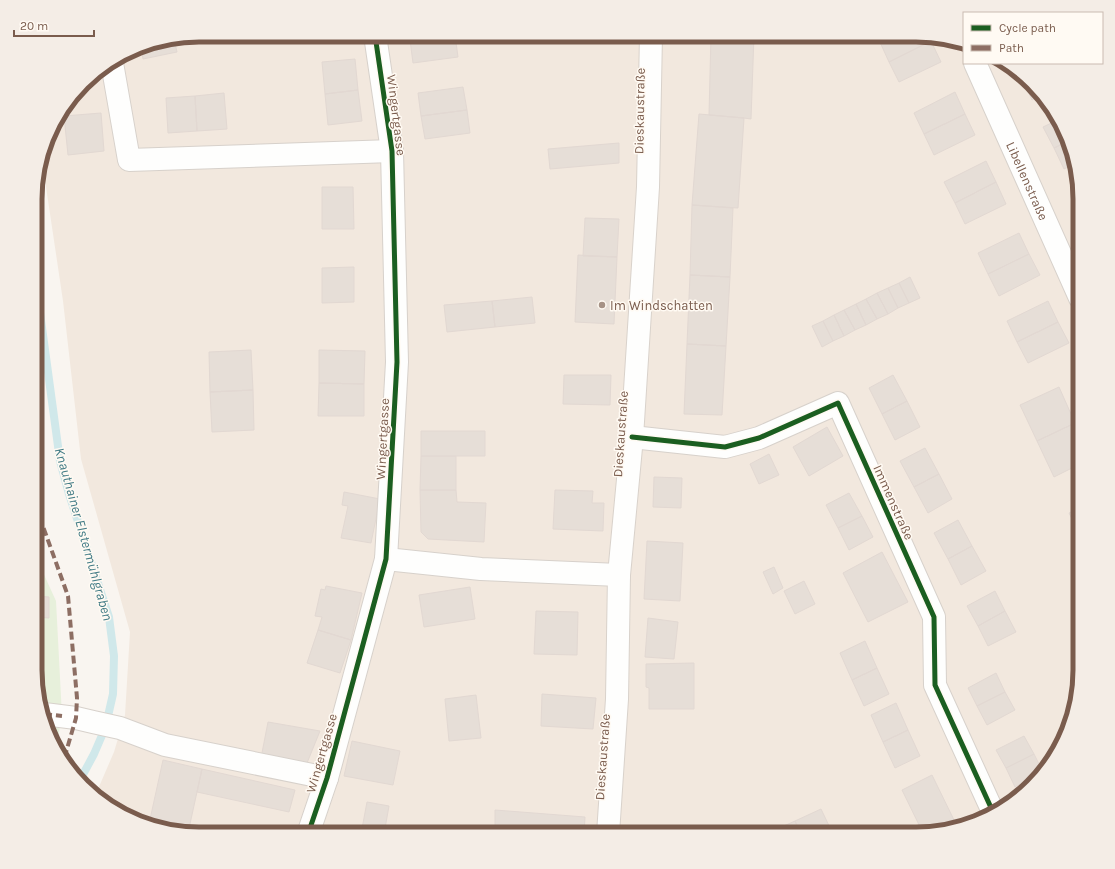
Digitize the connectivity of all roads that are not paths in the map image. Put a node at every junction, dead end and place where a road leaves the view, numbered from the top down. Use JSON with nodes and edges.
{"nodes":[{"id":1,"x":376,"y":42,"type":"edge"},
{"id":2,"x":651,"y":42,"type":"edge"},
{"id":3,"x":975,"y":64,"type":"edge"},
{"id":4,"x":113,"y":68,"type":"edge"},
{"id":5,"x":392,"y":150,"type":"junction"},
{"id":6,"x":1073,"y":282,"type":"edge"},
{"id":7,"x":632,"y":437,"type":"junction"},
{"id":8,"x":386,"y":559,"type":"junction"},
{"id":9,"x":619,"y":574,"type":"junction"},
{"id":10,"x":53,"y":715,"type":"edge"},
{"id":11,"x":327,"y":778,"type":"junction"},
{"id":12,"x":990,"y":808,"type":"edge"},
{"id":13,"x":310,"y":827,"type":"edge"},
{"id":14,"x":608,"y":827,"type":"edge"}],
"edges":[{"from":1,"to":5,"type":"street","name":"Wingertgasse"},
{"from":2,"to":7,"type":"street","name":"Dieskaustraße"},
{"from":3,"to":6,"type":"street","name":"Libellenstraße"},
{"from":4,"to":5,"type":"street","name":"Wingertgasse"},
{"from":5,"to":8,"type":"street","name":"Wingertgasse"},
{"from":7,"to":9,"type":"street","name":"Dieskaustraße"},
{"from":7,"to":12,"type":"street","name":"Immenstraße"},
{"from":8,"to":9,"type":"street"},
{"from":8,"to":11,"type":"street","name":"Wingertgasse"},
{"from":9,"to":14,"type":"street","name":"Dieskaustraße"},
{"from":10,"to":11,"type":"street","name":"Wingertgasse"},
{"from":11,"to":13,"type":"street","name":"Wingertgasse"}]}
